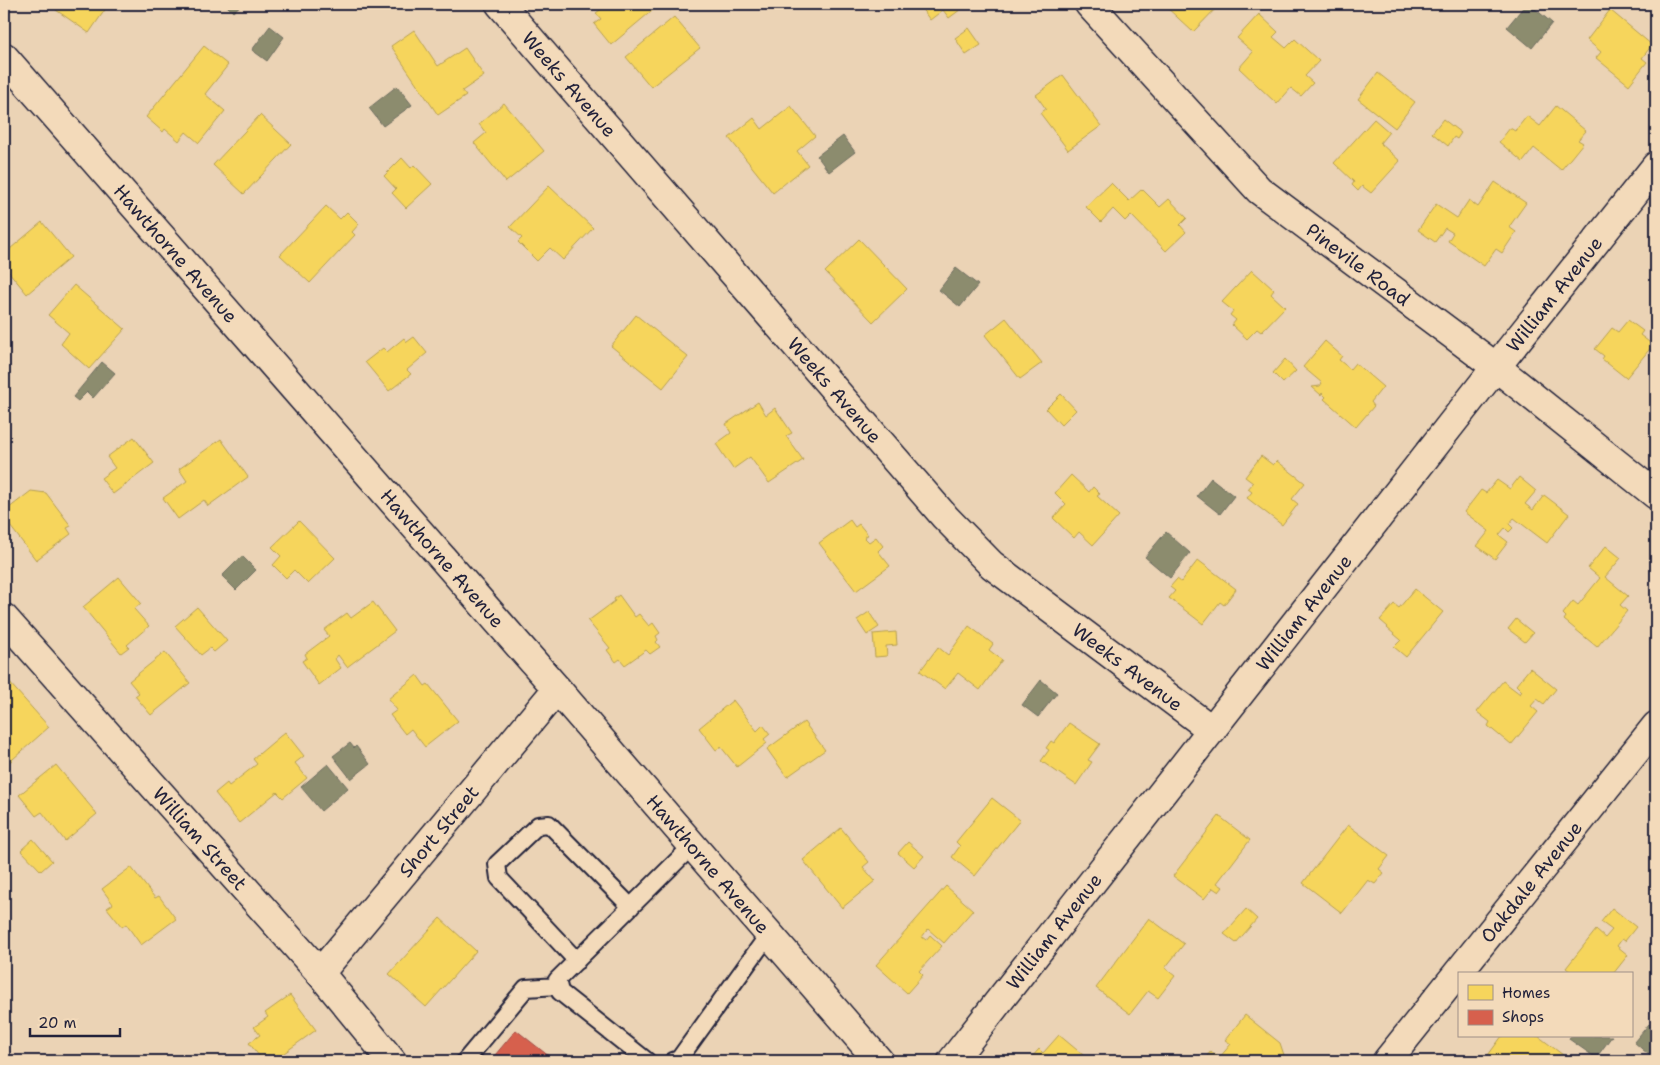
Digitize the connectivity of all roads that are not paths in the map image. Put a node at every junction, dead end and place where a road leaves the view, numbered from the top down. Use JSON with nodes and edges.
{"nodes":[{"id":1,"x":500,"y":4,"type":"edge"},
{"id":2,"x":1088,"y":4,"type":"edge"},
{"id":3,"x":4,"y":57,"type":"edge"},
{"id":4,"x":1656,"y":166,"type":"edge"},
{"id":5,"x":1496,"y":367,"type":"junction"},
{"id":6,"x":1656,"y":495,"type":"edge"},
{"id":7,"x":4,"y":618,"type":"edge"},
{"id":8,"x":557,"y":690,"type":"junction"},
{"id":9,"x":1656,"y":726,"type":"edge"},
{"id":10,"x":1212,"y":730,"type":"junction"},
{"id":11,"x":692,"y":846,"type":"junction"},
{"id":12,"x":631,"y":907,"type":"junction"},
{"id":13,"x":769,"y":934,"type":"junction"},
{"id":14,"x":577,"y":961,"type":"junction"},
{"id":15,"x":1459,"y":972,"type":"edge"},
{"id":16,"x":320,"y":973,"type":"junction"},
{"id":17,"x":1458,"y":974,"type":"edge"},
{"id":18,"x":558,"y":986,"type":"junction"},
{"id":19,"x":392,"y":1061,"type":"edge"},
{"id":20,"x":465,"y":1061,"type":"edge"},
{"id":21,"x":647,"y":1061,"type":"edge"},
{"id":22,"x":673,"y":1061,"type":"edge"},
{"id":23,"x":879,"y":1061,"type":"edge"},
{"id":24,"x":952,"y":1061,"type":"edge"},
{"id":25,"x":1388,"y":1061,"type":"edge"}],
"edges":[{"from":1,"to":10,"type":"street","name":"Weeks Avenue"},
{"from":2,"to":5,"type":"street","name":"Pinevile Road"},
{"from":3,"to":8,"type":"street","name":"Hawthorne Avenue"},
{"from":4,"to":5,"type":"street","name":"William Avenue"},
{"from":5,"to":6,"type":"street","name":"Pinevile Road"},
{"from":5,"to":10,"type":"street","name":"William Avenue"},
{"from":7,"to":16,"type":"street","name":"William Street"},
{"from":8,"to":11,"type":"street","name":"Hawthorne Avenue"},
{"from":8,"to":16,"type":"street","name":"Short Street"},
{"from":9,"to":15,"type":"street","name":"Oakdale Avenue"},
{"from":10,"to":24,"type":"street","name":"William Avenue"},
{"from":11,"to":12,"type":"lane"},
{"from":11,"to":13,"type":"street","name":"Hawthorne Avenue"},
{"from":12,"to":14,"type":"lane"},
{"from":12,"to":14,"type":"lane"},
{"from":13,"to":22,"type":"lane"},
{"from":13,"to":23,"type":"street","name":"Hawthorne Avenue"},
{"from":14,"to":18,"type":"lane"},
{"from":16,"to":19,"type":"street","name":"William Street"},
{"from":17,"to":25,"type":"street","name":"Oakdale Avenue"},
{"from":18,"to":20,"type":"lane"},
{"from":18,"to":21,"type":"lane"}]}
